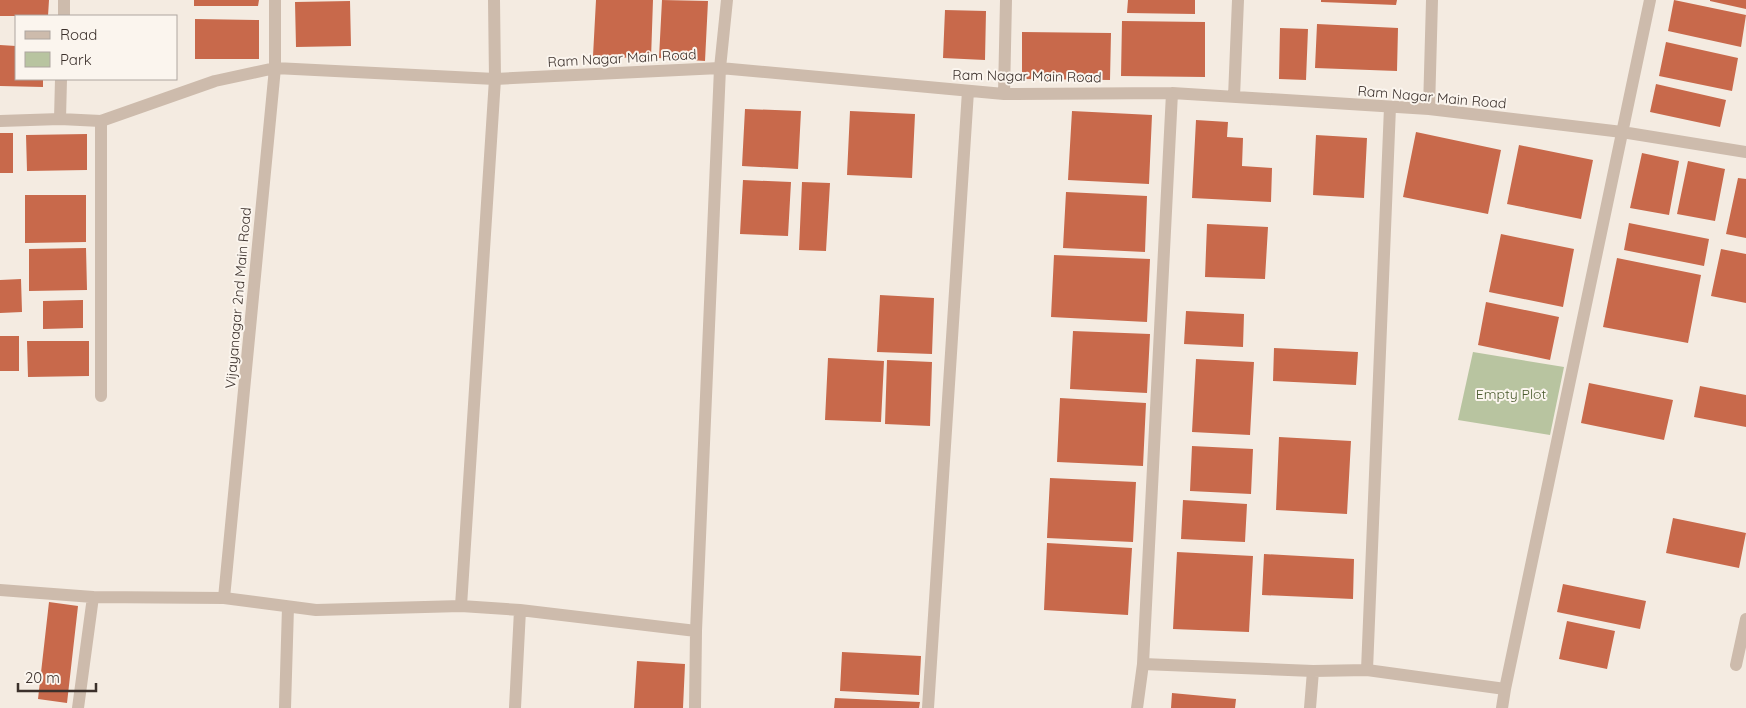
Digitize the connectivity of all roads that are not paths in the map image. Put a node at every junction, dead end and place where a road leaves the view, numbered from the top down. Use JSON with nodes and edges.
{"nodes":[{"id":1,"x":64,"y":0,"type":"edge"},
{"id":2,"x":275,"y":0,"type":"edge"},
{"id":3,"x":494,"y":0,"type":"edge"},
{"id":4,"x":727,"y":0,"type":"edge"},
{"id":5,"x":1006,"y":0,"type":"edge"},
{"id":6,"x":1238,"y":0,"type":"edge"},
{"id":7,"x":1432,"y":0,"type":"edge"},
{"id":8,"x":1650,"y":0,"type":"edge"},
{"id":9,"x":64,"y":15,"type":"edge"},
{"id":10,"x":275,"y":68,"type":"junction"},
{"id":11,"x":720,"y":68,"type":"junction"},
{"id":12,"x":494,"y":78,"type":"junction"},
{"id":13,"x":61,"y":80,"type":"edge"},
{"id":14,"x":968,"y":91,"type":"junction"},
{"id":15,"x":1172,"y":93,"type":"junction"},
{"id":16,"x":1004,"y":94,"type":"junction"},
{"id":17,"x":1234,"y":97,"type":"junction"},
{"id":18,"x":1390,"y":107,"type":"junction"},
{"id":19,"x":1429,"y":109,"type":"junction"},
{"id":20,"x":60,"y":119,"type":"junction"},
{"id":21,"x":0,"y":121,"type":"edge"},
{"id":22,"x":101,"y":121,"type":"junction"},
{"id":23,"x":1622,"y":132,"type":"junction"},
{"id":24,"x":1746,"y":152,"type":"edge"},
{"id":25,"x":101,"y":396,"type":"dead end"},
{"id":26,"x":0,"y":590,"type":"edge"},
{"id":27,"x":93,"y":597,"type":"junction"},
{"id":28,"x":224,"y":598,"type":"junction"},
{"id":29,"x":288,"y":606,"type":"junction"},
{"id":30,"x":461,"y":606,"type":"junction"},
{"id":31,"x":520,"y":610,"type":"junction"},
{"id":32,"x":1746,"y":619,"type":"edge"},
{"id":33,"x":696,"y":631,"type":"junction"},
{"id":34,"x":1143,"y":664,"type":"junction"},
{"id":35,"x":1736,"y":665,"type":"dead end"},
{"id":36,"x":1368,"y":670,"type":"junction"},
{"id":37,"x":1312,"y":671,"type":"junction"},
{"id":38,"x":1504,"y":689,"type":"junction"},
{"id":39,"x":78,"y":708,"type":"edge"},
{"id":40,"x":285,"y":708,"type":"edge"},
{"id":41,"x":516,"y":708,"type":"edge"},
{"id":42,"x":695,"y":708,"type":"edge"},
{"id":43,"x":928,"y":708,"type":"edge"},
{"id":44,"x":1138,"y":708,"type":"edge"},
{"id":45,"x":1310,"y":708,"type":"edge"},
{"id":46,"x":1502,"y":708,"type":"edge"}],
"edges":[{"from":1,"to":9,"type":"street"},
{"from":2,"to":10,"type":"street","name":"Vijayanagar 2nd Main Road"},
{"from":3,"to":12,"type":"street"},
{"from":4,"to":11,"type":"street"},
{"from":5,"to":16,"type":"street"},
{"from":6,"to":17,"type":"street"},
{"from":7,"to":19,"type":"street"},
{"from":8,"to":23,"type":"street"},
{"from":10,"to":12,"type":"street","name":"Ram Nagar Main Road"},
{"from":10,"to":22,"type":"street","name":"Ram Nagar Main Road"},
{"from":10,"to":28,"type":"street","name":"Vijayanagar 2nd Main Road"},
{"from":11,"to":12,"type":"street","name":"Ram Nagar Main Road"},
{"from":11,"to":14,"type":"street","name":"Ram Nagar Main Road"},
{"from":11,"to":33,"type":"street"},
{"from":12,"to":30,"type":"street"},
{"from":13,"to":20,"type":"street"},
{"from":14,"to":16,"type":"street","name":"Ram Nagar Main Road"},
{"from":14,"to":43,"type":"street"},
{"from":15,"to":16,"type":"street","name":"Ram Nagar Main Road"},
{"from":15,"to":17,"type":"street","name":"Ram Nagar Main Road"},
{"from":15,"to":34,"type":"street"},
{"from":17,"to":18,"type":"street","name":"Ram Nagar Main Road"},
{"from":18,"to":19,"type":"street","name":"Ram Nagar Main Road"},
{"from":18,"to":36,"type":"street"},
{"from":19,"to":23,"type":"street","name":"Ram Nagar Main Road"},
{"from":20,"to":21,"type":"street"},
{"from":20,"to":22,"type":"street"},
{"from":22,"to":25,"type":"street"},
{"from":23,"to":24,"type":"street","name":"Ram Nagar Main Road"},
{"from":23,"to":38,"type":"street"},
{"from":26,"to":27,"type":"street"},
{"from":27,"to":28,"type":"street"},
{"from":27,"to":39,"type":"street"},
{"from":28,"to":29,"type":"street"},
{"from":29,"to":30,"type":"street"},
{"from":29,"to":40,"type":"street"},
{"from":30,"to":31,"type":"street"},
{"from":31,"to":33,"type":"street"},
{"from":31,"to":41,"type":"street"},
{"from":32,"to":35,"type":"street"},
{"from":33,"to":42,"type":"street"},
{"from":34,"to":37,"type":"street"},
{"from":34,"to":44,"type":"street"},
{"from":36,"to":37,"type":"street"},
{"from":36,"to":38,"type":"street"},
{"from":37,"to":45,"type":"street"},
{"from":38,"to":46,"type":"street"}]}
